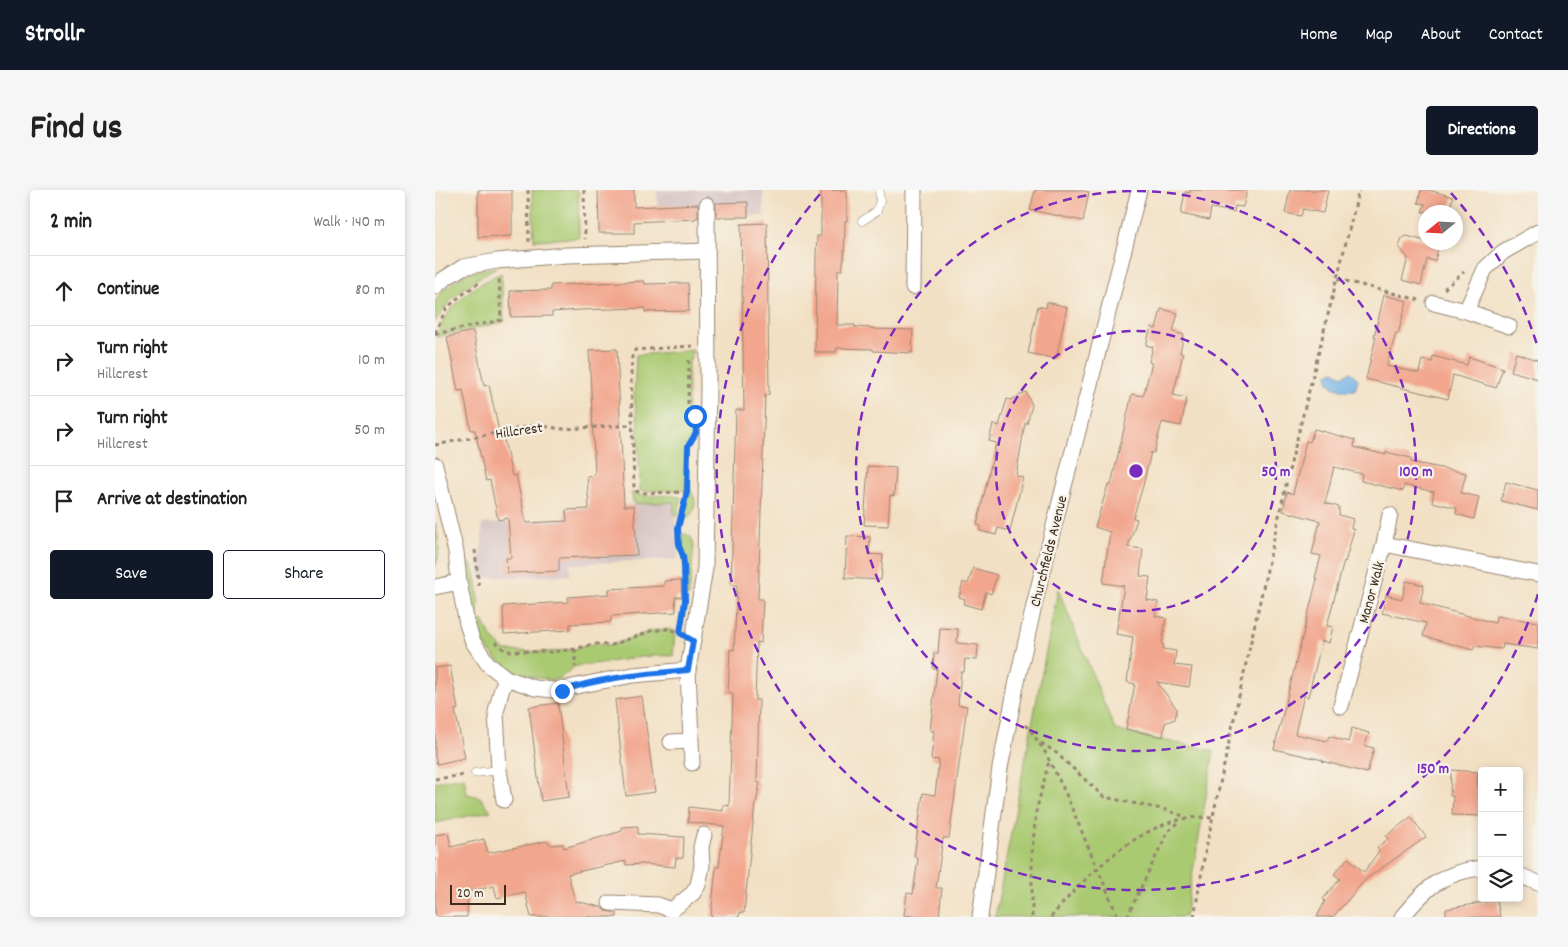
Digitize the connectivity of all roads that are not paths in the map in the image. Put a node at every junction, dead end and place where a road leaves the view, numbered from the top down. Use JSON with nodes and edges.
{"nodes":[{"id":1,"x":879,"y":190,"type":"edge"},
{"id":2,"x":914,"y":190,"type":"edge"},
{"id":3,"x":1139,"y":190,"type":"edge"},
{"id":4,"x":707,"y":205,"type":"dead end"},
{"id":5,"x":862,"y":221,"type":"dead end"},
{"id":6,"x":1538,"y":232,"type":"edge"},
{"id":7,"x":707,"y":250,"type":"junction"},
{"id":8,"x":435,"y":287,"type":"edge"},
{"id":9,"x":913,"y":287,"type":"dead end"},
{"id":10,"x":1434,"y":303,"type":"road end"},
{"id":11,"x":1465,"y":311,"type":"junction"},
{"id":12,"x":1509,"y":326,"type":"dead end"},
{"id":13,"x":435,"y":465,"type":"edge"},
{"id":14,"x":1390,"y":515,"type":"dead end"},
{"id":15,"x":1384,"y":544,"type":"junction"},
{"id":16,"x":1538,"y":574,"type":"edge"},
{"id":17,"x":459,"y":582,"type":"junction"},
{"id":18,"x":435,"y":587,"type":"edge"},
{"id":19,"x":688,"y":670,"type":"junction"},
{"id":20,"x":506,"y":678,"type":"junction"},
{"id":21,"x":1341,"y":706,"type":"dead end"},
{"id":22,"x":690,"y":741,"type":"junction"},
{"id":23,"x":671,"y":742,"type":"dead end"},
{"id":24,"x":692,"y":763,"type":"dead end"},
{"id":25,"x":499,"y":770,"type":"junction"},
{"id":26,"x":475,"y":773,"type":"road end"},
{"id":27,"x":504,"y":800,"type":"dead end"},
{"id":28,"x":705,"y":836,"type":"dead end"},
{"id":29,"x":1478,"y":868,"type":"edge"},
{"id":30,"x":1523,"y":877,"type":"edge"},
{"id":31,"x":1538,"y":883,"type":"edge"},
{"id":32,"x":610,"y":902,"type":"dead end"},
{"id":33,"x":673,"y":913,"type":"edge"},
{"id":34,"x":980,"y":917,"type":"edge"},
{"id":35,"x":1402,"y":917,"type":"edge"}],
"edges":[{"from":1,"to":5,"type":"lane"},
{"from":2,"to":9,"type":"street"},
{"from":3,"to":34,"type":"street","name":"Churchfields Avenue"},
{"from":4,"to":7,"type":"street"},
{"from":6,"to":11,"type":"street"},
{"from":7,"to":8,"type":"street"},
{"from":7,"to":19,"type":"street"},
{"from":10,"to":11,"type":"street"},
{"from":11,"to":12,"type":"street"},
{"from":13,"to":17,"type":"street"},
{"from":14,"to":15,"type":"street"},
{"from":15,"to":16,"type":"street","name":"Manor Walk"},
{"from":15,"to":21,"type":"street","name":"Manor Walk"},
{"from":17,"to":18,"type":"street"},
{"from":17,"to":20,"type":"street"},
{"from":19,"to":20,"type":"street"},
{"from":19,"to":22,"type":"street"},
{"from":20,"to":25,"type":"street"},
{"from":22,"to":23,"type":"street"},
{"from":22,"to":24,"type":"street"},
{"from":25,"to":26,"type":"lane"},
{"from":25,"to":27,"type":"street"},
{"from":28,"to":33,"type":"street"},
{"from":29,"to":35,"type":"street"},
{"from":30,"to":31,"type":"street"},
{"from":32,"to":33,"type":"street"}]}
